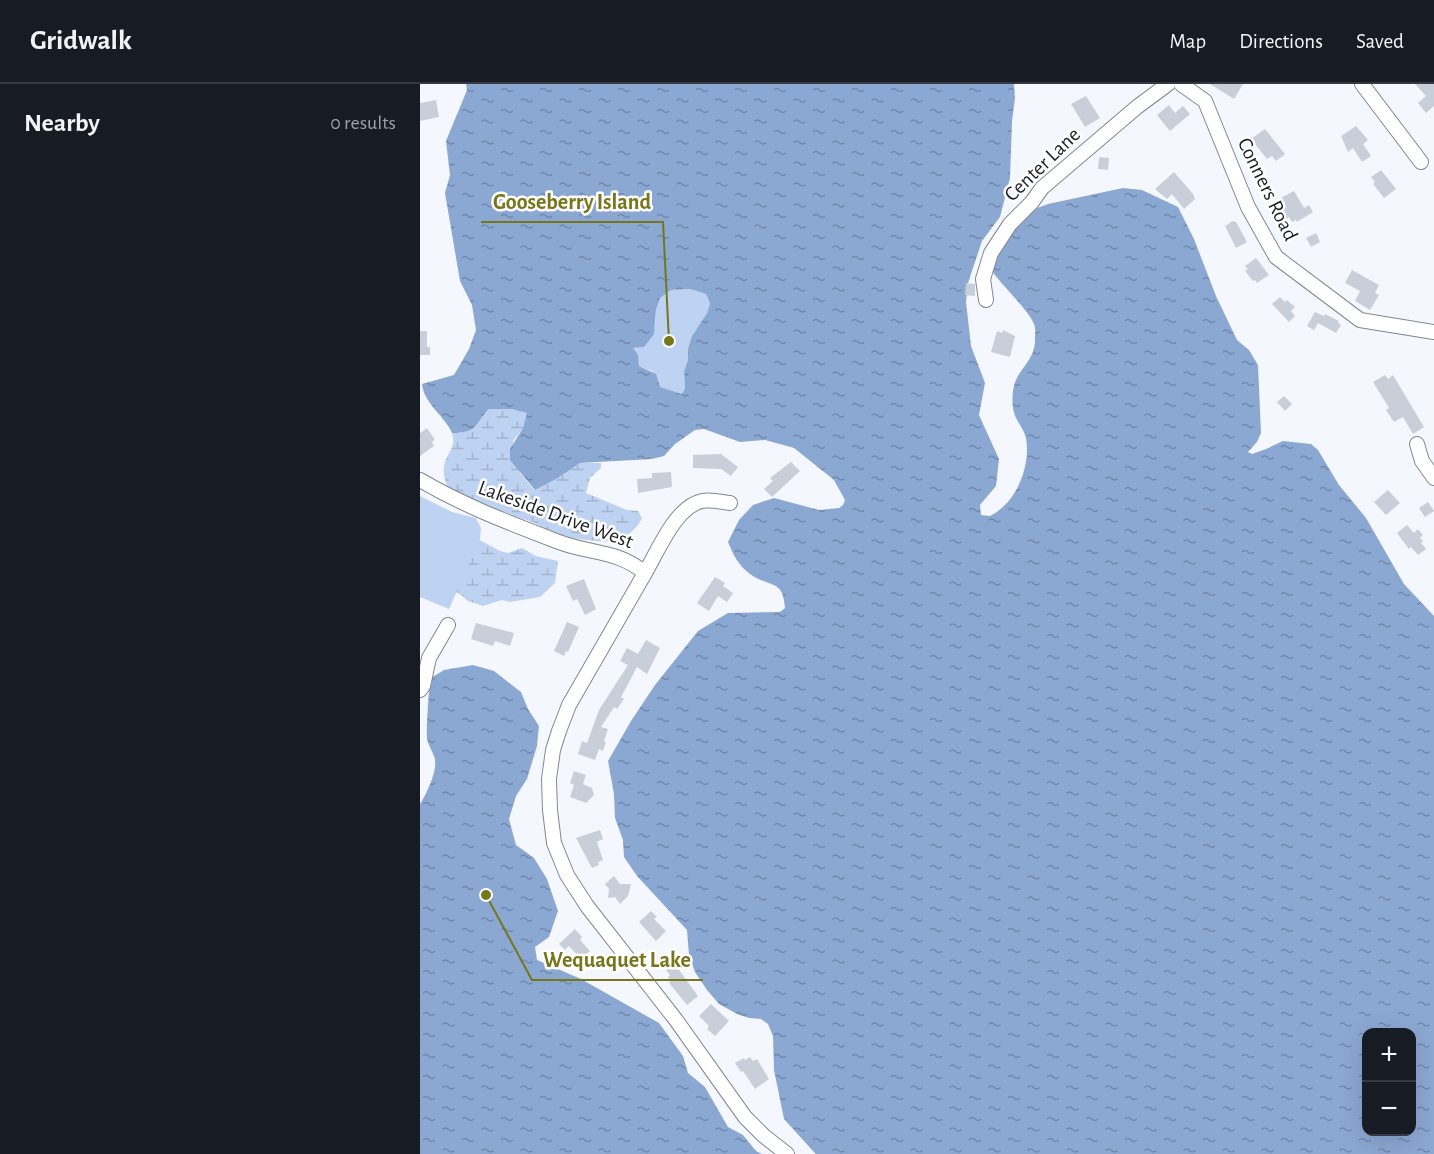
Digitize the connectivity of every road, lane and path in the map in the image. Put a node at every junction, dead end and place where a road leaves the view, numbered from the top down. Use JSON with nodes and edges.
{"nodes":[{"id":1,"x":1168,"y":84,"type":"edge"},
{"id":2,"x":1181,"y":84,"type":"edge"},
{"id":3,"x":1362,"y":84,"type":"edge"},
{"id":4,"x":1421,"y":162,"type":"dead end"},
{"id":5,"x":986,"y":300,"type":"dead end"},
{"id":6,"x":1434,"y":332,"type":"edge"},
{"id":7,"x":1417,"y":444,"type":"dead end"},
{"id":8,"x":1434,"y":478,"type":"edge"},
{"id":9,"x":420,"y":480,"type":"edge"},
{"id":10,"x":730,"y":503,"type":"dead end"},
{"id":11,"x":645,"y":573,"type":"junction"},
{"id":12,"x":448,"y":625,"type":"dead end"},
{"id":13,"x":420,"y":690,"type":"edge"},
{"id":14,"x":787,"y":1154,"type":"edge"}],
"edges":[{"from":1,"to":5,"type":"street","name":"Center Lane"},
{"from":2,"to":6,"type":"street","name":"Conners Road"},
{"from":3,"to":4,"type":"street"},
{"from":7,"to":8,"type":"street"},
{"from":9,"to":11,"type":"street","name":"Lakeside Drive West"},
{"from":10,"to":11,"type":"street","name":"Lakeside Drive West"},
{"from":11,"to":14,"type":"street","name":"Lakeside Drive West"},
{"from":12,"to":13,"type":"street"}]}
